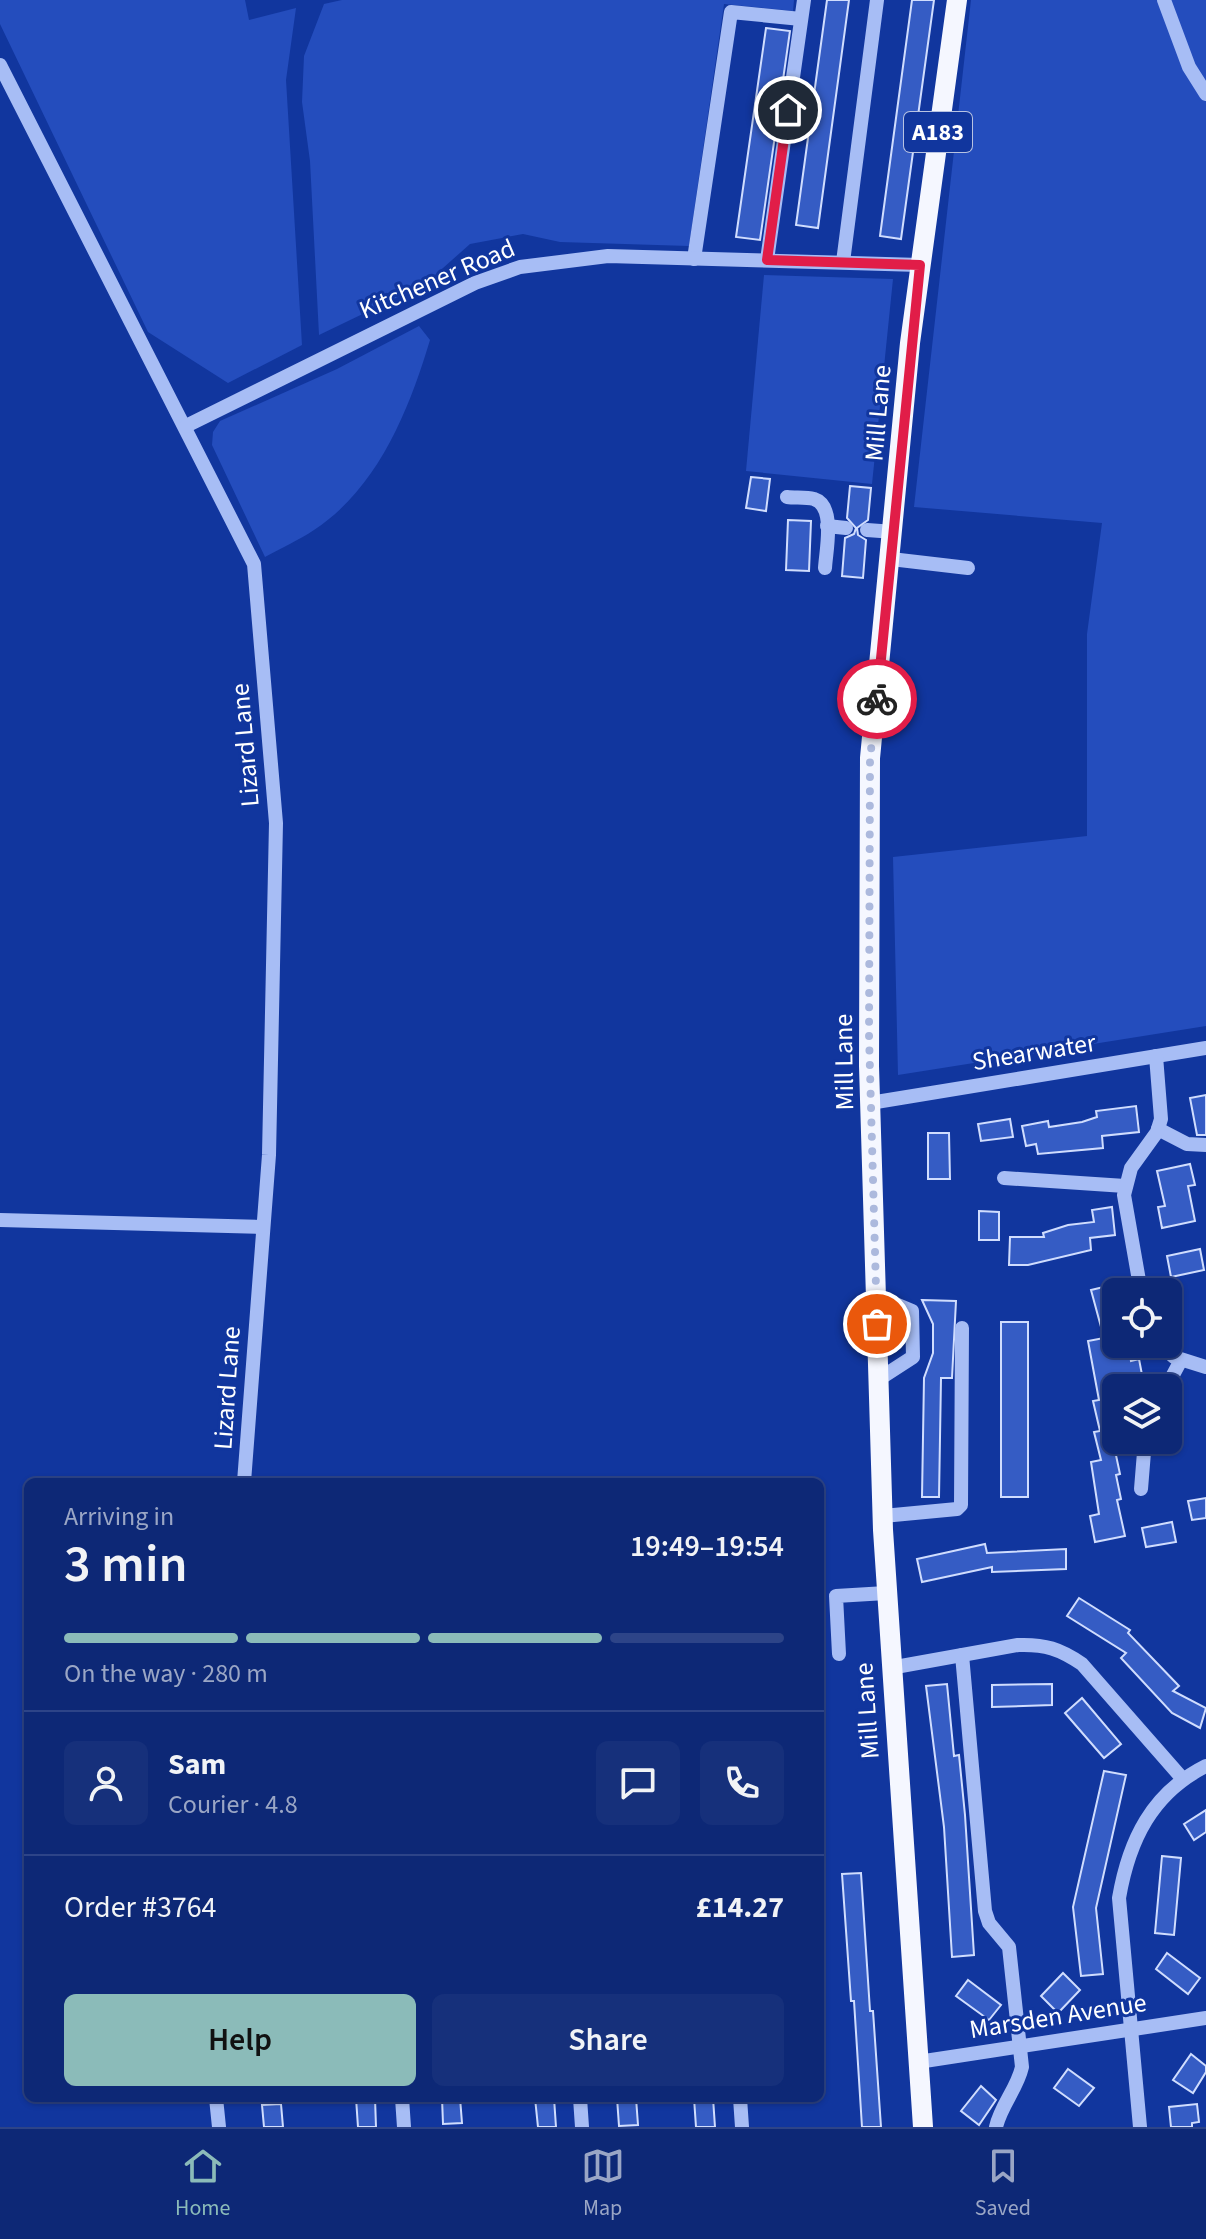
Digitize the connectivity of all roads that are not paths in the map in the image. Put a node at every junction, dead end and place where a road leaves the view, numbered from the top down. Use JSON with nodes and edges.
{"nodes":[{"id":1,"x":804,"y":0,"type":"edge"},
{"id":2,"x":877,"y":0,"type":"edge"},
{"id":3,"x":957,"y":0,"type":"edge"},
{"id":4,"x":1164,"y":0,"type":"edge"},
{"id":5,"x":801,"y":19,"type":"junction"},
{"id":6,"x":0,"y":65,"type":"edge"},
{"id":7,"x":1206,"y":94,"type":"edge"},
{"id":8,"x":694,"y":259,"type":"junction"},
{"id":9,"x":767,"y":260,"type":"junction"},
{"id":10,"x":843,"y":262,"type":"junction"},
{"id":11,"x":920,"y":265,"type":"junction"},
{"id":12,"x":186,"y":426,"type":"junction"},
{"id":13,"x":787,"y":497,"type":"dead end"},
{"id":14,"x":827,"y":526,"type":"junction"},
{"id":15,"x":846,"y":528,"type":"dead end"},
{"id":16,"x":867,"y":530,"type":"dead end"},
{"id":17,"x":894,"y":532,"type":"junction"},
{"id":18,"x":891,"y":559,"type":"junction"},
{"id":19,"x":825,"y":568,"type":"dead end"},
{"id":20,"x":968,"y":568,"type":"dead end"},
{"id":21,"x":1206,"y":1048,"type":"edge"},
{"id":22,"x":1156,"y":1056,"type":"junction"},
{"id":23,"x":870,"y":1103,"type":"junction"},
{"id":24,"x":1158,"y":1129,"type":"junction"},
{"id":25,"x":1206,"y":1145,"type":"edge"},
{"id":26,"x":1004,"y":1178,"type":"dead end"},
{"id":27,"x":1125,"y":1186,"type":"junction"},
{"id":28,"x":0,"y":1220,"type":"edge"},
{"id":29,"x":263,"y":1227,"type":"junction"},
{"id":30,"x":1139,"y":1278,"type":"edge"},
{"id":31,"x":876,"y":1296,"type":"junction"},
{"id":32,"x":962,"y":1328,"type":"dead end"},
{"id":33,"x":1178,"y":1358,"type":"edge"},
{"id":34,"x":1181,"y":1360,"type":"junction"},
{"id":35,"x":1206,"y":1367,"type":"edge"},
{"id":36,"x":1174,"y":1374,"type":"edge"},
{"id":37,"x":879,"y":1379,"type":"junction"},
{"id":38,"x":1144,"y":1454,"type":"edge"},
{"id":39,"x":244,"y":1478,"type":"edge"},
{"id":40,"x":1141,"y":1489,"type":"dead end"},
{"id":41,"x":883,"y":1516,"type":"junction"},
{"id":42,"x":886,"y":1593,"type":"junction"},
{"id":43,"x":839,"y":1654,"type":"dead end"},
{"id":44,"x":962,"y":1655,"type":"junction"},
{"id":45,"x":890,"y":1668,"type":"junction"},
{"id":46,"x":1206,"y":1766,"type":"edge"},
{"id":47,"x":1182,"y":1778,"type":"junction"},
{"id":48,"x":1206,"y":2018,"type":"edge"},
{"id":49,"x":1130,"y":2029,"type":"junction"},
{"id":50,"x":1020,"y":2046,"type":"junction"},
{"id":51,"x":918,"y":2062,"type":"junction"},
{"id":52,"x":216,"y":2102,"type":"edge"},
{"id":53,"x":402,"y":2102,"type":"edge"},
{"id":54,"x":580,"y":2102,"type":"edge"},
{"id":55,"x":740,"y":2102,"type":"edge"},
{"id":56,"x":219,"y":2127,"type":"edge"},
{"id":57,"x":404,"y":2127,"type":"edge"},
{"id":58,"x":582,"y":2127,"type":"edge"},
{"id":59,"x":742,"y":2127,"type":"edge"},
{"id":60,"x":923,"y":2127,"type":"edge"},
{"id":61,"x":996,"y":2127,"type":"edge"},
{"id":62,"x":1140,"y":2127,"type":"edge"}],
"edges":[{"from":1,"to":5,"type":"street"},
{"from":2,"to":10,"type":"street"},
{"from":3,"to":11,"type":"main road","name":"Mill Lane","number":"A183"},
{"from":4,"to":7,"type":"street"},
{"from":5,"to":8,"type":"street"},
{"from":5,"to":9,"type":"street"},
{"from":6,"to":12,"type":"street","name":"Lizard Lane"},
{"from":8,"to":9,"type":"street","name":"Kitchener Road"},
{"from":8,"to":12,"type":"street","name":"Kitchener Road"},
{"from":9,"to":10,"type":"street","name":"Kitchener Road"},
{"from":10,"to":11,"type":"street","name":"Kitchener Road"},
{"from":11,"to":17,"type":"main road","name":"Mill Lane","number":"A183"},
{"from":12,"to":29,"type":"street","name":"Lizard Lane"},
{"from":13,"to":14,"type":"street"},
{"from":14,"to":15,"type":"street"},
{"from":14,"to":19,"type":"street"},
{"from":16,"to":17,"type":"street"},
{"from":17,"to":18,"type":"main road","name":"Mill Lane","number":"A183"},
{"from":18,"to":20,"type":"street"},
{"from":18,"to":23,"type":"main road","name":"Mill Lane","number":"A183"},
{"from":21,"to":22,"type":"street","name":"Shearwater"},
{"from":22,"to":23,"type":"street","name":"Shearwater"},
{"from":22,"to":24,"type":"street"},
{"from":23,"to":31,"type":"main road","name":"Mill Lane","number":"A183"},
{"from":24,"to":25,"type":"street"},
{"from":24,"to":27,"type":"street"},
{"from":26,"to":27,"type":"street"},
{"from":27,"to":30,"type":"street"},
{"from":28,"to":29,"type":"street"},
{"from":29,"to":39,"type":"street","name":"Lizard Lane"},
{"from":31,"to":37,"type":"main road","name":"Mill Lane","number":"A183"},
{"from":31,"to":37,"type":"street"},
{"from":32,"to":41,"type":"street"},
{"from":33,"to":34,"type":"street"},
{"from":34,"to":35,"type":"street"},
{"from":34,"to":36,"type":"street"},
{"from":37,"to":41,"type":"main road","name":"Mill Lane","number":"A183"},
{"from":38,"to":40,"type":"street"},
{"from":41,"to":42,"type":"main road","name":"Mill Lane","number":"A183"},
{"from":42,"to":43,"type":"street"},
{"from":42,"to":45,"type":"main road","name":"Mill Lane","number":"A183"},
{"from":44,"to":45,"type":"street"},
{"from":44,"to":47,"type":"street"},
{"from":44,"to":50,"type":"street"},
{"from":45,"to":51,"type":"main road","name":"Mill Lane","number":"A183"},
{"from":46,"to":47,"type":"street"},
{"from":47,"to":49,"type":"street"},
{"from":48,"to":49,"type":"street","name":"Marsden Avenue"},
{"from":49,"to":50,"type":"street","name":"Marsden Avenue"},
{"from":49,"to":62,"type":"street"},
{"from":50,"to":51,"type":"street","name":"Marsden Avenue"},
{"from":50,"to":61,"type":"street"},
{"from":51,"to":60,"type":"main road","name":"Mill Lane","number":"A183"},
{"from":52,"to":56,"type":"street"},
{"from":53,"to":57,"type":"street"},
{"from":54,"to":58,"type":"street"},
{"from":55,"to":59,"type":"street"}]}
